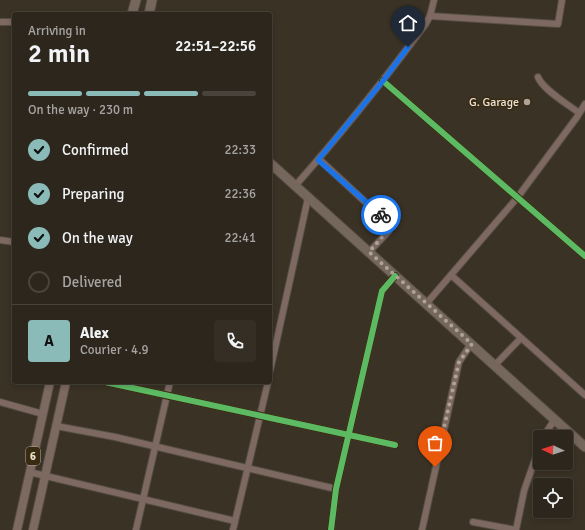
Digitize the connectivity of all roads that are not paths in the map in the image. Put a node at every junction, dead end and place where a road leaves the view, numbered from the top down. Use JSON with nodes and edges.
{"nodes":[{"id":1,"x":136,"y":0,"type":"edge"},
{"id":2,"x":152,"y":0,"type":"edge"},
{"id":3,"x":434,"y":0,"type":"edge"},
{"id":4,"x":562,"y":0,"type":"edge"},
{"id":5,"x":133,"y":12,"type":"edge"},
{"id":6,"x":149,"y":12,"type":"edge"},
{"id":7,"x":430,"y":16,"type":"junction"},
{"id":8,"x":0,"y":22,"type":"edge"},
{"id":9,"x":12,"y":22,"type":"edge"},
{"id":10,"x":538,"y":77,"type":"dead end"},
{"id":11,"x":383,"y":81,"type":"junction"},
{"id":12,"x":585,"y":104,"type":"edge"},
{"id":13,"x":579,"y":113,"type":"junction"},
{"id":14,"x":318,"y":160,"type":"junction"},
{"id":15,"x":272,"y":165,"type":"edge"},
{"id":16,"x":295,"y":186,"type":"junction"},
{"id":17,"x":308,"y":198,"type":"junction"},
{"id":18,"x":517,"y":198,"type":"junction"},
{"id":19,"x":0,"y":240,"type":"edge"},
{"id":20,"x":12,"y":242,"type":"edge"},
{"id":21,"x":369,"y":252,"type":"junction"},
{"id":22,"x":585,"y":256,"type":"edge"},
{"id":23,"x":451,"y":275,"type":"junction"},
{"id":24,"x":395,"y":276,"type":"junction"},
{"id":25,"x":426,"y":304,"type":"junction"},
{"id":26,"x":520,"y":338,"type":"junction"},
{"id":27,"x":472,"y":344,"type":"junction"},
{"id":28,"x":272,"y":362,"type":"edge"},
{"id":29,"x":495,"y":365,"type":"junction"},
{"id":30,"x":50,"y":384,"type":"edge"},
{"id":31,"x":66,"y":384,"type":"edge"},
{"id":32,"x":114,"y":384,"type":"edge"},
{"id":33,"x":170,"y":384,"type":"edge"},
{"id":34,"x":268,"y":384,"type":"edge"},
{"id":35,"x":585,"y":395,"type":"edge"},
{"id":36,"x":167,"y":396,"type":"junction"},
{"id":37,"x":0,"y":402,"type":"edge"},
{"id":38,"x":43,"y":414,"type":"junction"},
{"id":39,"x":260,"y":415,"type":"junction"},
{"id":40,"x":555,"y":419,"type":"junction"},
{"id":41,"x":56,"y":426,"type":"junction"},
{"id":42,"x":548,"y":430,"type":"edge"},
{"id":43,"x":349,"y":435,"type":"junction"},
{"id":44,"x":396,"y":445,"type":"dead end"},
{"id":45,"x":585,"y":447,"type":"edge"},
{"id":46,"x":155,"y":448,"type":"junction"},
{"id":47,"x":533,"y":464,"type":"edge"},
{"id":48,"x":247,"y":468,"type":"junction"},
{"id":49,"x":29,"y":472,"type":"junction"},
{"id":50,"x":45,"y":476,"type":"junction"},
{"id":51,"x":336,"y":489,"type":"junction"},
{"id":52,"x":143,"y":499,"type":"junction"},
{"id":53,"x":235,"y":521,"type":"junction"},
{"id":54,"x":473,"y":522,"type":"dead end"},
{"id":55,"x":17,"y":530,"type":"edge"},
{"id":56,"x":33,"y":530,"type":"edge"},
{"id":57,"x":136,"y":530,"type":"edge"},
{"id":58,"x":233,"y":530,"type":"edge"},
{"id":59,"x":331,"y":530,"type":"edge"},
{"id":60,"x":422,"y":530,"type":"edge"}],
"edges":[{"from":1,"to":5,"type":"highway"},
{"from":2,"to":6,"type":"highway"},
{"from":3,"to":7,"type":"street"},
{"from":4,"to":7,"type":"street"},
{"from":7,"to":11,"type":"street"},
{"from":8,"to":9,"type":"street"},
{"from":10,"to":13,"type":"street"},
{"from":11,"to":14,"type":"street"},
{"from":11,"to":18,"type":"street"},
{"from":12,"to":13,"type":"street"},
{"from":13,"to":18,"type":"street"},
{"from":14,"to":16,"type":"street"},
{"from":14,"to":21,"type":"street"},
{"from":15,"to":16,"type":"highway"},
{"from":16,"to":17,"type":"highway"},
{"from":17,"to":21,"type":"highway"},
{"from":17,"to":28,"type":"street"},
{"from":18,"to":22,"type":"street"},
{"from":18,"to":23,"type":"street"},
{"from":19,"to":20,"type":"street"},
{"from":21,"to":24,"type":"highway"},
{"from":23,"to":25,"type":"street"},
{"from":23,"to":26,"type":"street"},
{"from":24,"to":25,"type":"highway"},
{"from":24,"to":43,"type":"street"},
{"from":25,"to":27,"type":"highway"},
{"from":26,"to":29,"type":"street"},
{"from":26,"to":35,"type":"street"},
{"from":27,"to":29,"type":"highway"},
{"from":27,"to":60,"type":"street"},
{"from":29,"to":40,"type":"highway"},
{"from":30,"to":38,"type":"main road","number":"6"},
{"from":31,"to":41,"type":"main road","number":"6"},
{"from":32,"to":36,"type":"street"},
{"from":33,"to":36,"type":"street"},
{"from":34,"to":39,"type":"street"},
{"from":36,"to":39,"type":"street"},
{"from":36,"to":46,"type":"street"},
{"from":37,"to":38,"type":"street"},
{"from":38,"to":49,"type":"main road","number":"6"},
{"from":39,"to":43,"type":"street"},
{"from":39,"to":48,"type":"street"},
{"from":40,"to":42,"type":"street"},
{"from":40,"to":45,"type":"highway"},
{"from":41,"to":46,"type":"street"},
{"from":41,"to":50,"type":"main road","number":"6"},
{"from":43,"to":44,"type":"street"},
{"from":43,"to":51,"type":"street"},
{"from":46,"to":48,"type":"street"},
{"from":46,"to":52,"type":"street"},
{"from":47,"to":54,"type":"street"},
{"from":48,"to":51,"type":"street"},
{"from":48,"to":53,"type":"street"},
{"from":49,"to":50,"type":"street"},
{"from":49,"to":55,"type":"main road","number":"6"},
{"from":50,"to":52,"type":"street"},
{"from":50,"to":56,"type":"main road","number":"6"},
{"from":51,"to":59,"type":"street"},
{"from":52,"to":53,"type":"street"},
{"from":52,"to":57,"type":"street"},
{"from":53,"to":58,"type":"street"}]}
